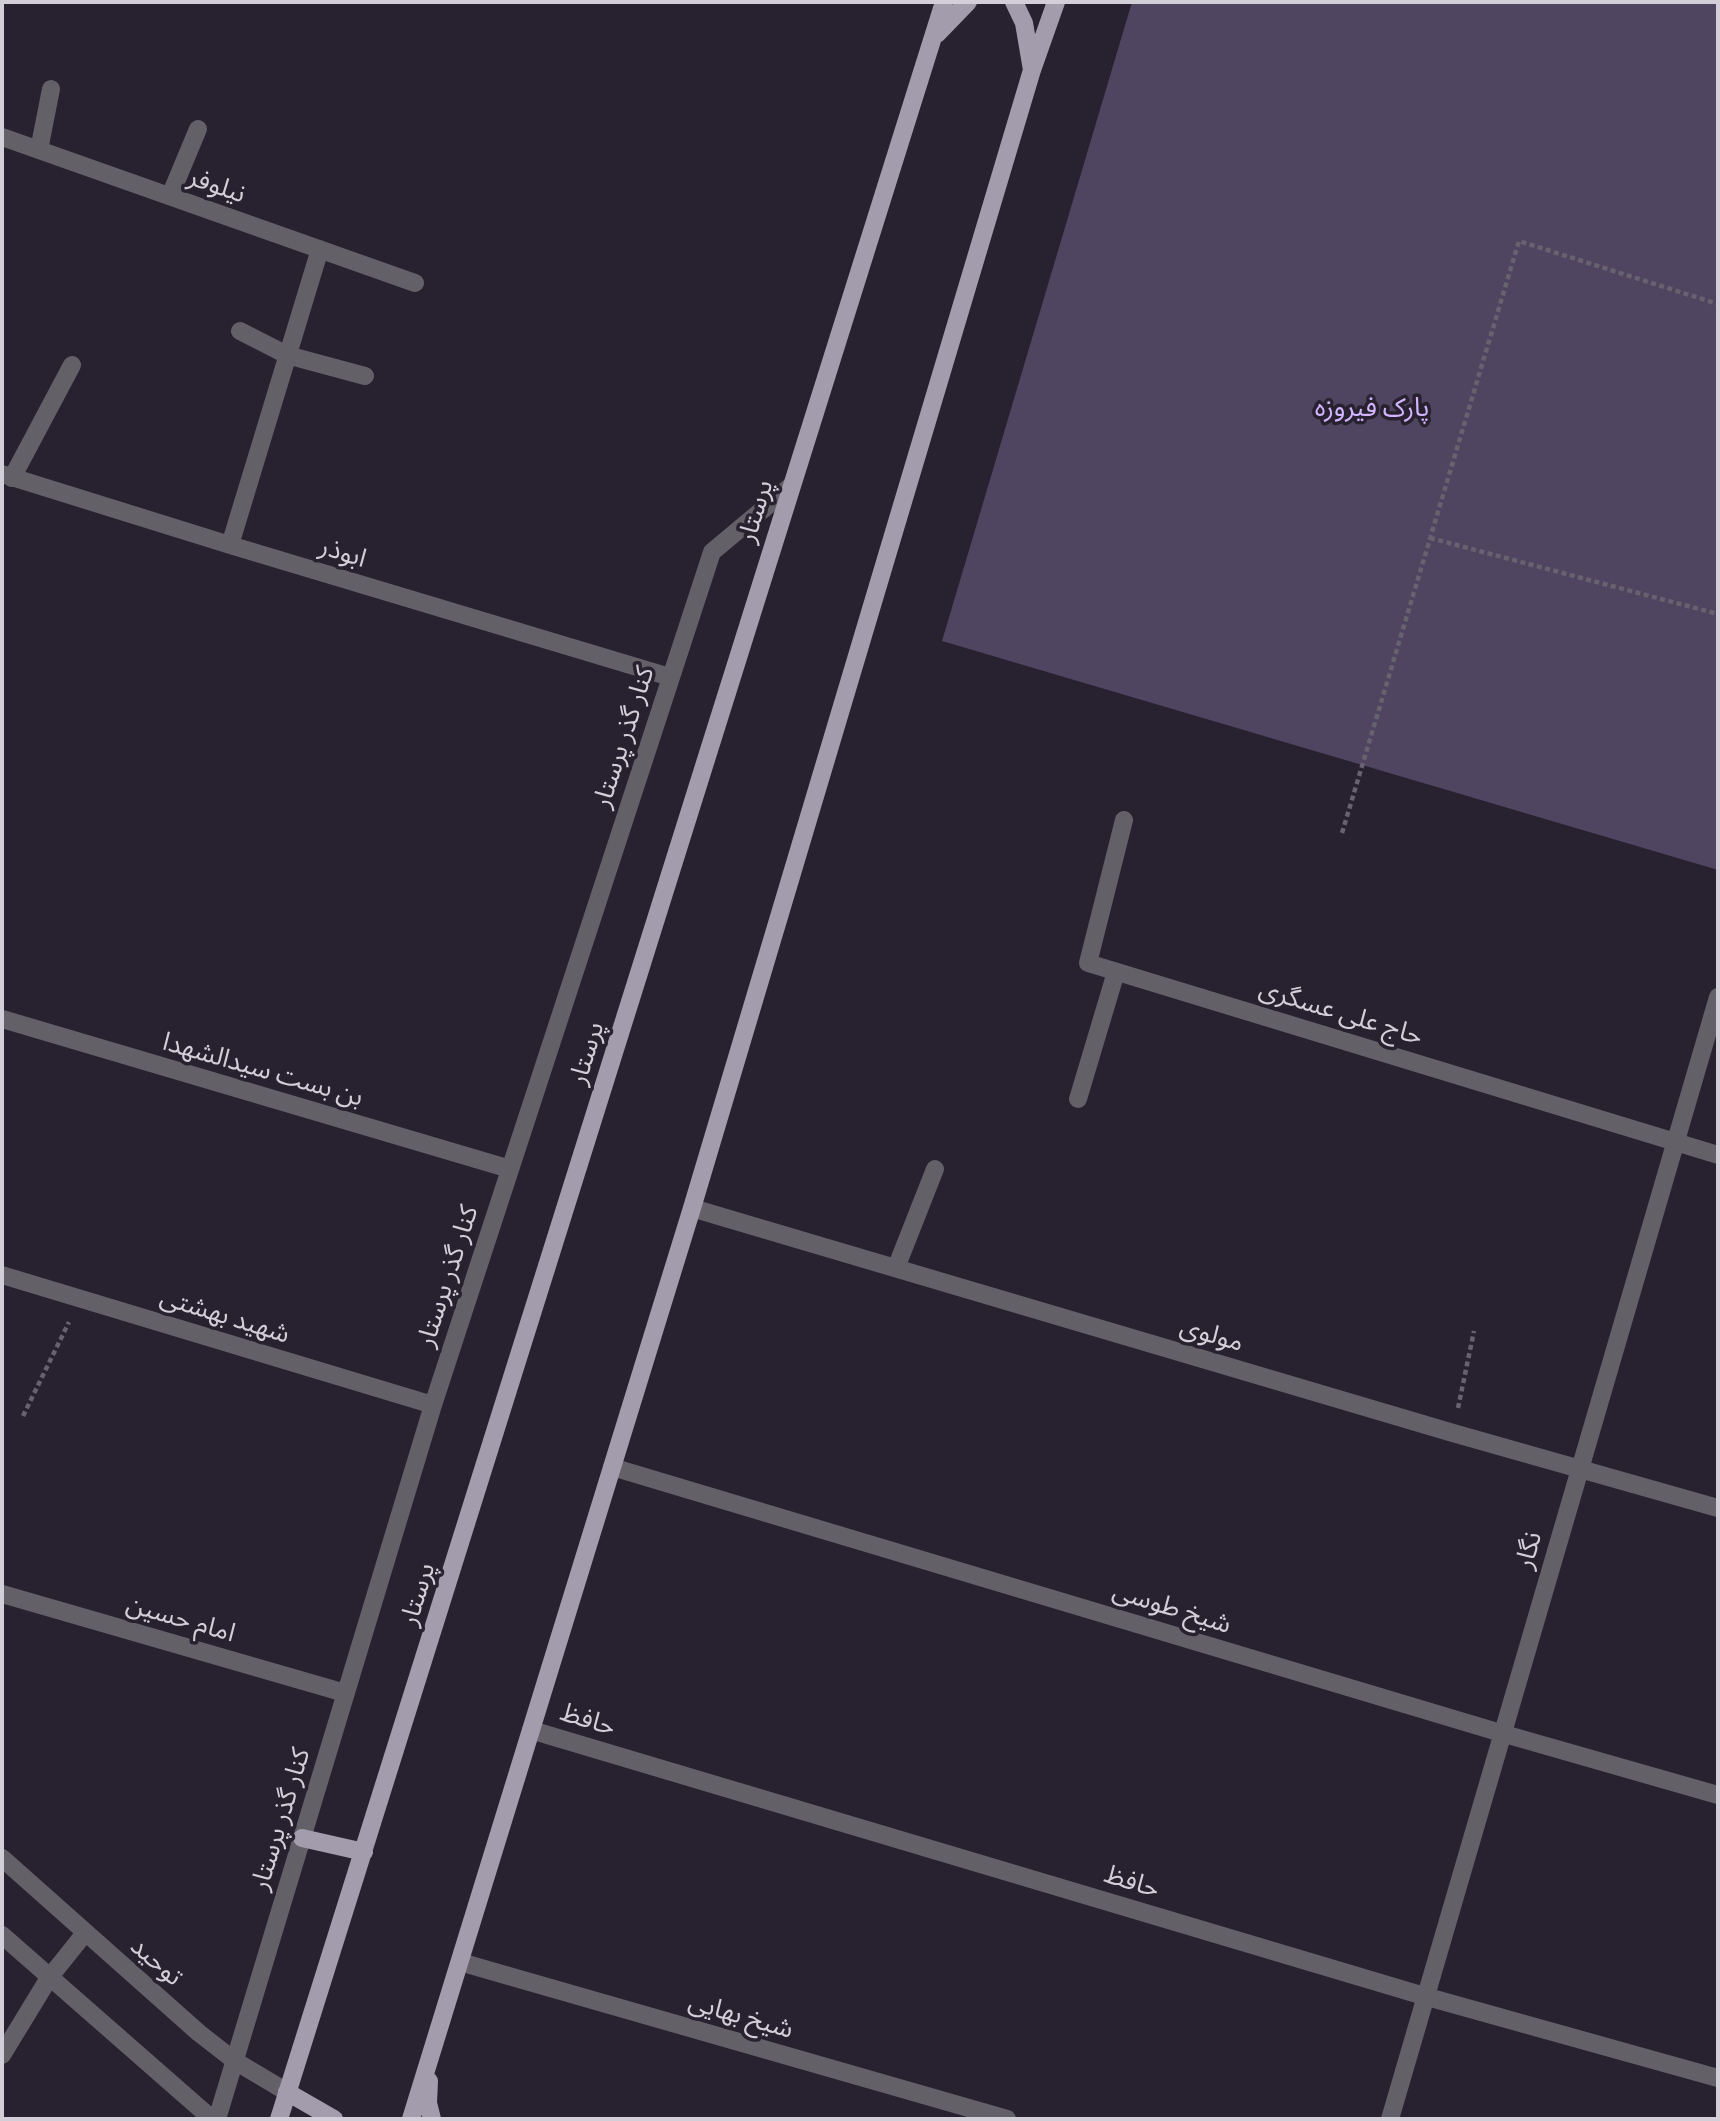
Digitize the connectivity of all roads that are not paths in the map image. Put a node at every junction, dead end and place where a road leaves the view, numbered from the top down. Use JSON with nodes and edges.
{"nodes":[{"id":1,"x":944,"y":2,"type":"edge"},
{"id":2,"x":968,"y":2,"type":"edge"},
{"id":3,"x":1014,"y":2,"type":"edge"},
{"id":4,"x":1055,"y":7,"type":"edge"},
{"id":5,"x":932,"y":39,"type":"junction"},
{"id":6,"x":1032,"y":69,"type":"junction"},
{"id":7,"x":51,"y":89,"type":"dead end"},
{"id":8,"x":198,"y":129,"type":"dead end"},
{"id":9,"x":2,"y":137,"type":"edge"},
{"id":10,"x":39,"y":150,"type":"junction"},
{"id":11,"x":170,"y":196,"type":"junction"},
{"id":12,"x":320,"y":249,"type":"junction"},
{"id":13,"x":415,"y":283,"type":"dead end"},
{"id":14,"x":240,"y":331,"type":"dead end"},
{"id":15,"x":288,"y":355,"type":"junction"},
{"id":16,"x":72,"y":365,"type":"dead end"},
{"id":17,"x":365,"y":376,"type":"dead end"},
{"id":18,"x":7,"y":476,"type":"edge"},
{"id":19,"x":791,"y":486,"type":"junction"},
{"id":20,"x":230,"y":545,"type":"junction"},
{"id":21,"x":670,"y":677,"type":"junction"},
{"id":22,"x":1124,"y":820,"type":"dead end"},
{"id":23,"x":1116,"y":972,"type":"junction"},
{"id":24,"x":1718,"y":997,"type":"edge"},
{"id":25,"x":2,"y":1019,"type":"edge"},
{"id":26,"x":1078,"y":1099,"type":"dead end"},
{"id":27,"x":1676,"y":1142,"type":"junction"},
{"id":28,"x":1718,"y":1154,"type":"edge"},
{"id":29,"x":510,"y":1169,"type":"junction"},
{"id":30,"x":935,"y":1169,"type":"dead end"},
{"id":31,"x":692,"y":1208,"type":"junction"},
{"id":32,"x":896,"y":1268,"type":"junction"},
{"id":33,"x":2,"y":1275,"type":"edge"},
{"id":34,"x":433,"y":1405,"type":"junction"},
{"id":35,"x":612,"y":1467,"type":"junction"},
{"id":36,"x":1579,"y":1469,"type":"junction"},
{"id":37,"x":1718,"y":1508,"type":"edge"},
{"id":38,"x":2,"y":1594,"type":"edge"},
{"id":39,"x":345,"y":1693,"type":"junction"},
{"id":40,"x":531,"y":1730,"type":"junction"},
{"id":41,"x":1501,"y":1733,"type":"junction"},
{"id":42,"x":1718,"y":1795,"type":"edge"},
{"id":43,"x":302,"y":1838,"type":"junction"},
{"id":44,"x":365,"y":1852,"type":"junction"},
{"id":45,"x":2,"y":1858,"type":"edge"},
{"id":46,"x":85,"y":1933,"type":"junction"},
{"id":47,"x":2,"y":1935,"type":"edge"},
{"id":48,"x":460,"y":1962,"type":"junction"},
{"id":49,"x":49,"y":1978,"type":"junction"},
{"id":50,"x":1424,"y":1996,"type":"junction"},
{"id":51,"x":431,"y":2053,"type":"junction"},
{"id":52,"x":2,"y":2055,"type":"edge"},
{"id":53,"x":235,"y":2061,"type":"junction"},
{"id":54,"x":1718,"y":2078,"type":"edge"},
{"id":55,"x":287,"y":2092,"type":"junction"},
{"id":56,"x":214,"y":2119,"type":"edge"},
{"id":57,"x":279,"y":2119,"type":"edge"},
{"id":58,"x":334,"y":2119,"type":"edge"},
{"id":59,"x":411,"y":2119,"type":"edge"},
{"id":60,"x":432,"y":2119,"type":"edge"},
{"id":61,"x":1007,"y":2119,"type":"edge"},
{"id":62,"x":1390,"y":2119,"type":"edge"}],
"edges":[{"from":1,"to":5,"type":"main road","name":"پرستار"},
{"from":2,"to":5,"type":"main road"},
{"from":3,"to":6,"type":"main road"},
{"from":4,"to":6,"type":"main road"},
{"from":5,"to":19,"type":"main road","name":"پرستار"},
{"from":6,"to":31,"type":"main road"},
{"from":7,"to":10,"type":"street"},
{"from":8,"to":11,"type":"street"},
{"from":9,"to":10,"type":"street","name":"نیلوفر"},
{"from":10,"to":11,"type":"street","name":"نیلوفر"},
{"from":11,"to":12,"type":"street","name":"نیلوفر"},
{"from":12,"to":13,"type":"street","name":"نیلوفر"},
{"from":12,"to":15,"type":"street"},
{"from":14,"to":15,"type":"street"},
{"from":15,"to":17,"type":"street"},
{"from":15,"to":20,"type":"street"},
{"from":16,"to":18,"type":"street"},
{"from":18,"to":20,"type":"street","name":"ابوذر"},
{"from":19,"to":21,"type":"street","name":"کنار گذر پرستار"},
{"from":19,"to":44,"type":"main road","name":"پرستار"},
{"from":20,"to":21,"type":"street","name":"ابوذر"},
{"from":21,"to":29,"type":"street","name":"کنار گذر پرستار"},
{"from":22,"to":23,"type":"street","name":"حاج علی عسگری"},
{"from":23,"to":26,"type":"street"},
{"from":23,"to":27,"type":"street","name":"حاج علی عسگری"},
{"from":24,"to":27,"type":"street","name":"نگار"},
{"from":25,"to":29,"type":"street","name":"بن بست سیدالشهدا"},
{"from":27,"to":28,"type":"street","name":"حاج علی عسگری"},
{"from":27,"to":36,"type":"street","name":"نگار"},
{"from":29,"to":34,"type":"street","name":"کنار گذر پرستار"},
{"from":30,"to":32,"type":"street"},
{"from":31,"to":32,"type":"street","name":"مولوی"},
{"from":31,"to":35,"type":"main road"},
{"from":32,"to":36,"type":"street","name":"مولوی"},
{"from":33,"to":34,"type":"street","name":"شهید بهشتی"},
{"from":34,"to":39,"type":"street","name":"کنار گذر پرستار"},
{"from":35,"to":40,"type":"main road"},
{"from":35,"to":41,"type":"street","name":"شیخ طوسی"},
{"from":36,"to":37,"type":"street","name":"مولوی"},
{"from":36,"to":41,"type":"street","name":"نگار"},
{"from":38,"to":39,"type":"street","name":"امام حسین"},
{"from":39,"to":43,"type":"street","name":"کنار گذر پرستار"},
{"from":40,"to":48,"type":"main road"},
{"from":40,"to":50,"type":"street","name":"حافظ"},
{"from":41,"to":42,"type":"street","name":"شیخ طوسی"},
{"from":41,"to":50,"type":"street","name":"نگار"},
{"from":43,"to":44,"type":"main road"},
{"from":43,"to":53,"type":"street","name":"کنار گذر پرستار"},
{"from":44,"to":55,"type":"main road","name":"پرستار"},
{"from":45,"to":46,"type":"street","name":"توحید"},
{"from":46,"to":49,"type":"street"},
{"from":46,"to":53,"type":"street","name":"توحید"},
{"from":47,"to":49,"type":"street"},
{"from":48,"to":51,"type":"main road"},
{"from":48,"to":61,"type":"street","name":"شیخ بهایی"},
{"from":49,"to":52,"type":"street"},
{"from":49,"to":56,"type":"street"},
{"from":50,"to":54,"type":"street","name":"حافظ"},
{"from":50,"to":62,"type":"street","name":"نگار"},
{"from":51,"to":59,"type":"main road"},
{"from":51,"to":60,"type":"main road"},
{"from":53,"to":55,"type":"street","name":"توحید"},
{"from":53,"to":56,"type":"street","name":"کنار گذر پرستار"},
{"from":55,"to":57,"type":"main road","name":"پرستار"},
{"from":55,"to":58,"type":"main road"}]}
